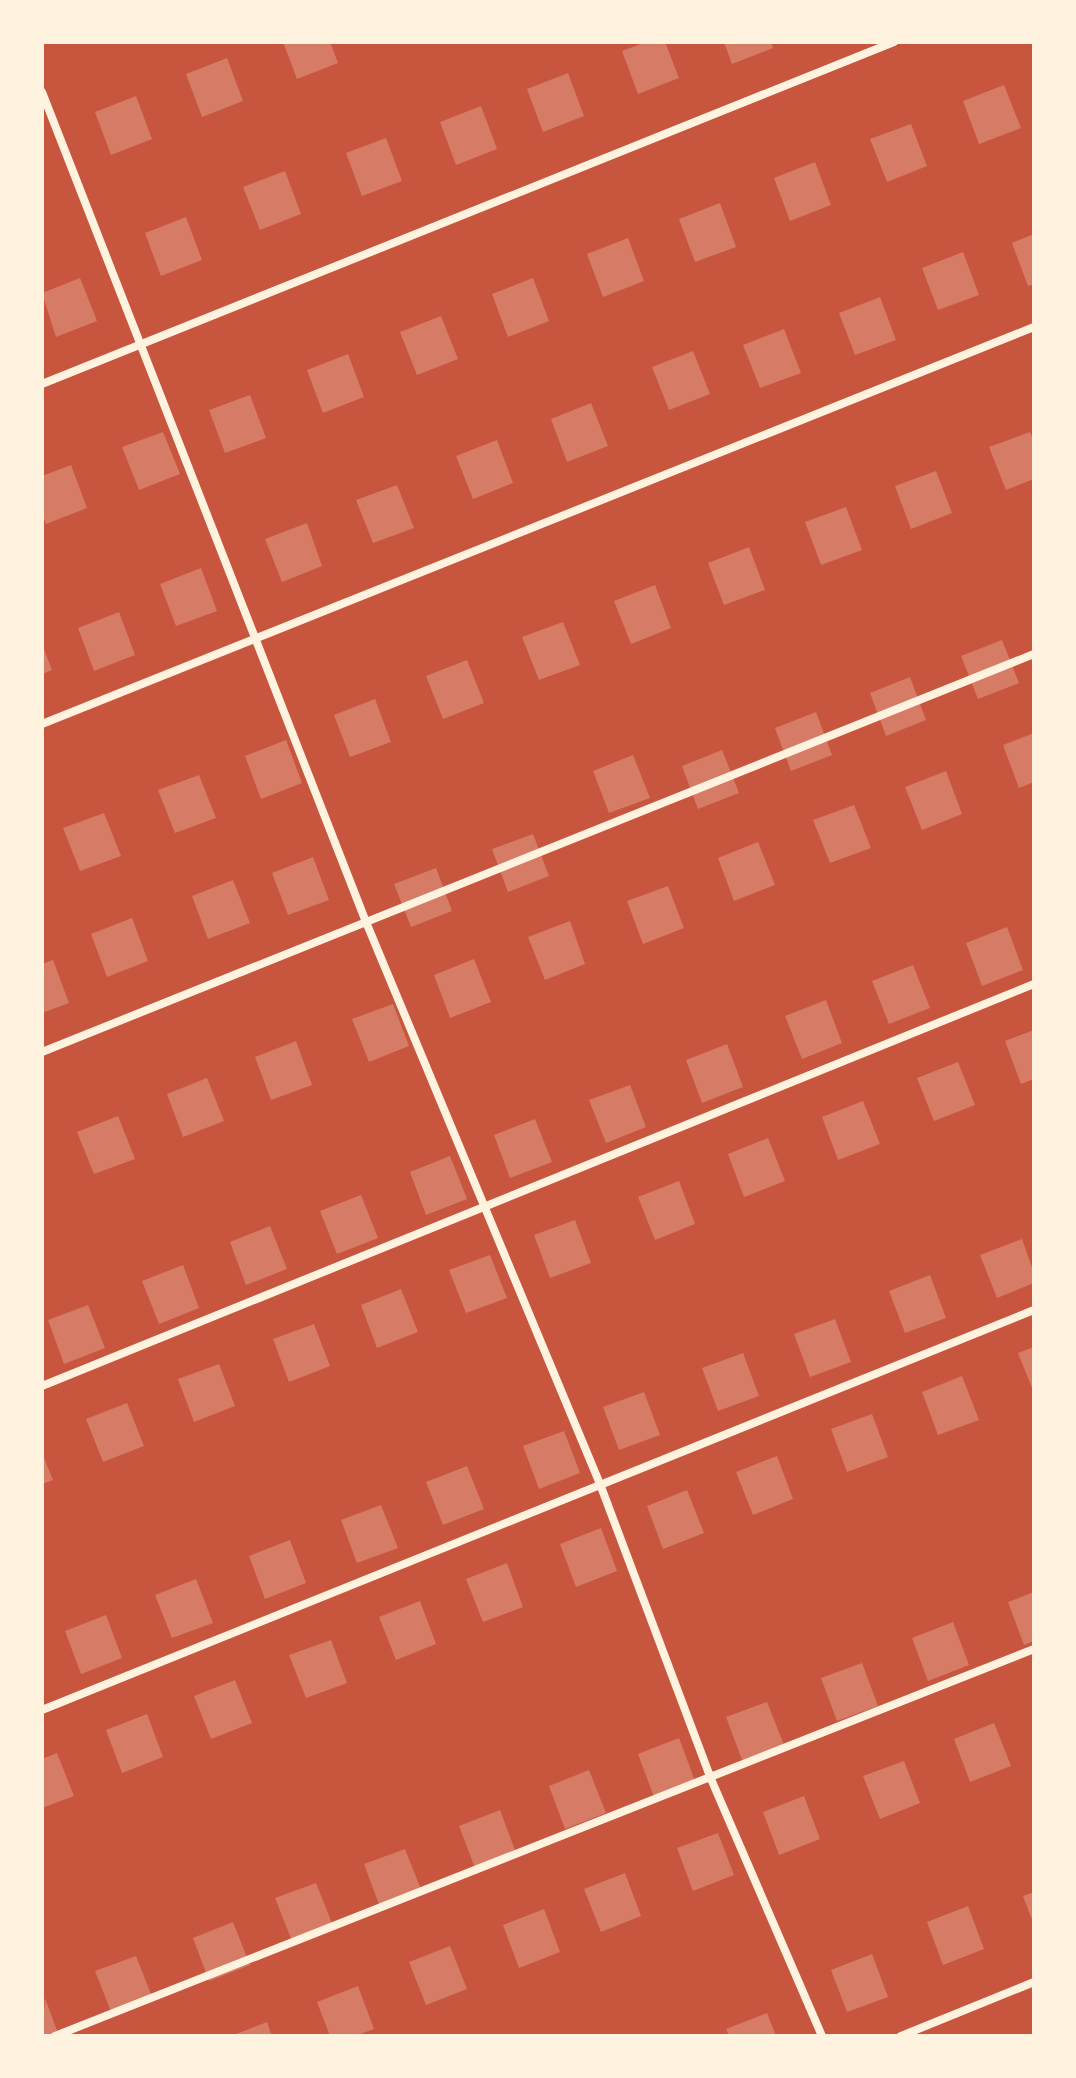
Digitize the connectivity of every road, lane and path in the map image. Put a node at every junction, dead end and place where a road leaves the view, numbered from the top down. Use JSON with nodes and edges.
{"nodes":[{"id":1,"x":894,"y":42,"type":"edge"},
{"id":2,"x":42,"y":92,"type":"edge"},
{"id":3,"x":1034,"y":327,"type":"edge"},
{"id":4,"x":141,"y":345,"type":"junction"},
{"id":5,"x":42,"y":384,"type":"edge"},
{"id":6,"x":258,"y":638,"type":"junction"},
{"id":7,"x":1034,"y":654,"type":"edge"},
{"id":8,"x":42,"y":724,"type":"edge"},
{"id":9,"x":366,"y":922,"type":"junction"},
{"id":10,"x":1034,"y":984,"type":"edge"},
{"id":11,"x":42,"y":1052,"type":"edge"},
{"id":12,"x":486,"y":1205,"type":"junction"},
{"id":13,"x":1034,"y":1310,"type":"edge"},
{"id":14,"x":42,"y":1386,"type":"edge"},
{"id":15,"x":600,"y":1484,"type":"junction"},
{"id":16,"x":1034,"y":1649,"type":"edge"},
{"id":17,"x":42,"y":1710,"type":"edge"},
{"id":18,"x":711,"y":1779,"type":"junction"},
{"id":19,"x":1034,"y":1982,"type":"edge"},
{"id":20,"x":55,"y":2036,"type":"edge"},
{"id":21,"x":822,"y":2036,"type":"edge"},
{"id":22,"x":901,"y":2036,"type":"edge"}],
"edges":[{"from":1,"to":4,"type":"street"},
{"from":2,"to":4,"type":"street"},
{"from":3,"to":6,"type":"street"},
{"from":4,"to":5,"type":"street"},
{"from":4,"to":6,"type":"street"},
{"from":6,"to":8,"type":"street"},
{"from":6,"to":9,"type":"street"},
{"from":7,"to":9,"type":"street"},
{"from":9,"to":11,"type":"street"},
{"from":9,"to":12,"type":"street"},
{"from":10,"to":12,"type":"street"},
{"from":12,"to":14,"type":"street"},
{"from":12,"to":15,"type":"street"},
{"from":13,"to":15,"type":"street"},
{"from":15,"to":17,"type":"street"},
{"from":15,"to":18,"type":"street"},
{"from":16,"to":18,"type":"street"},
{"from":18,"to":20,"type":"street"},
{"from":18,"to":21,"type":"street"},
{"from":19,"to":22,"type":"street"}]}
